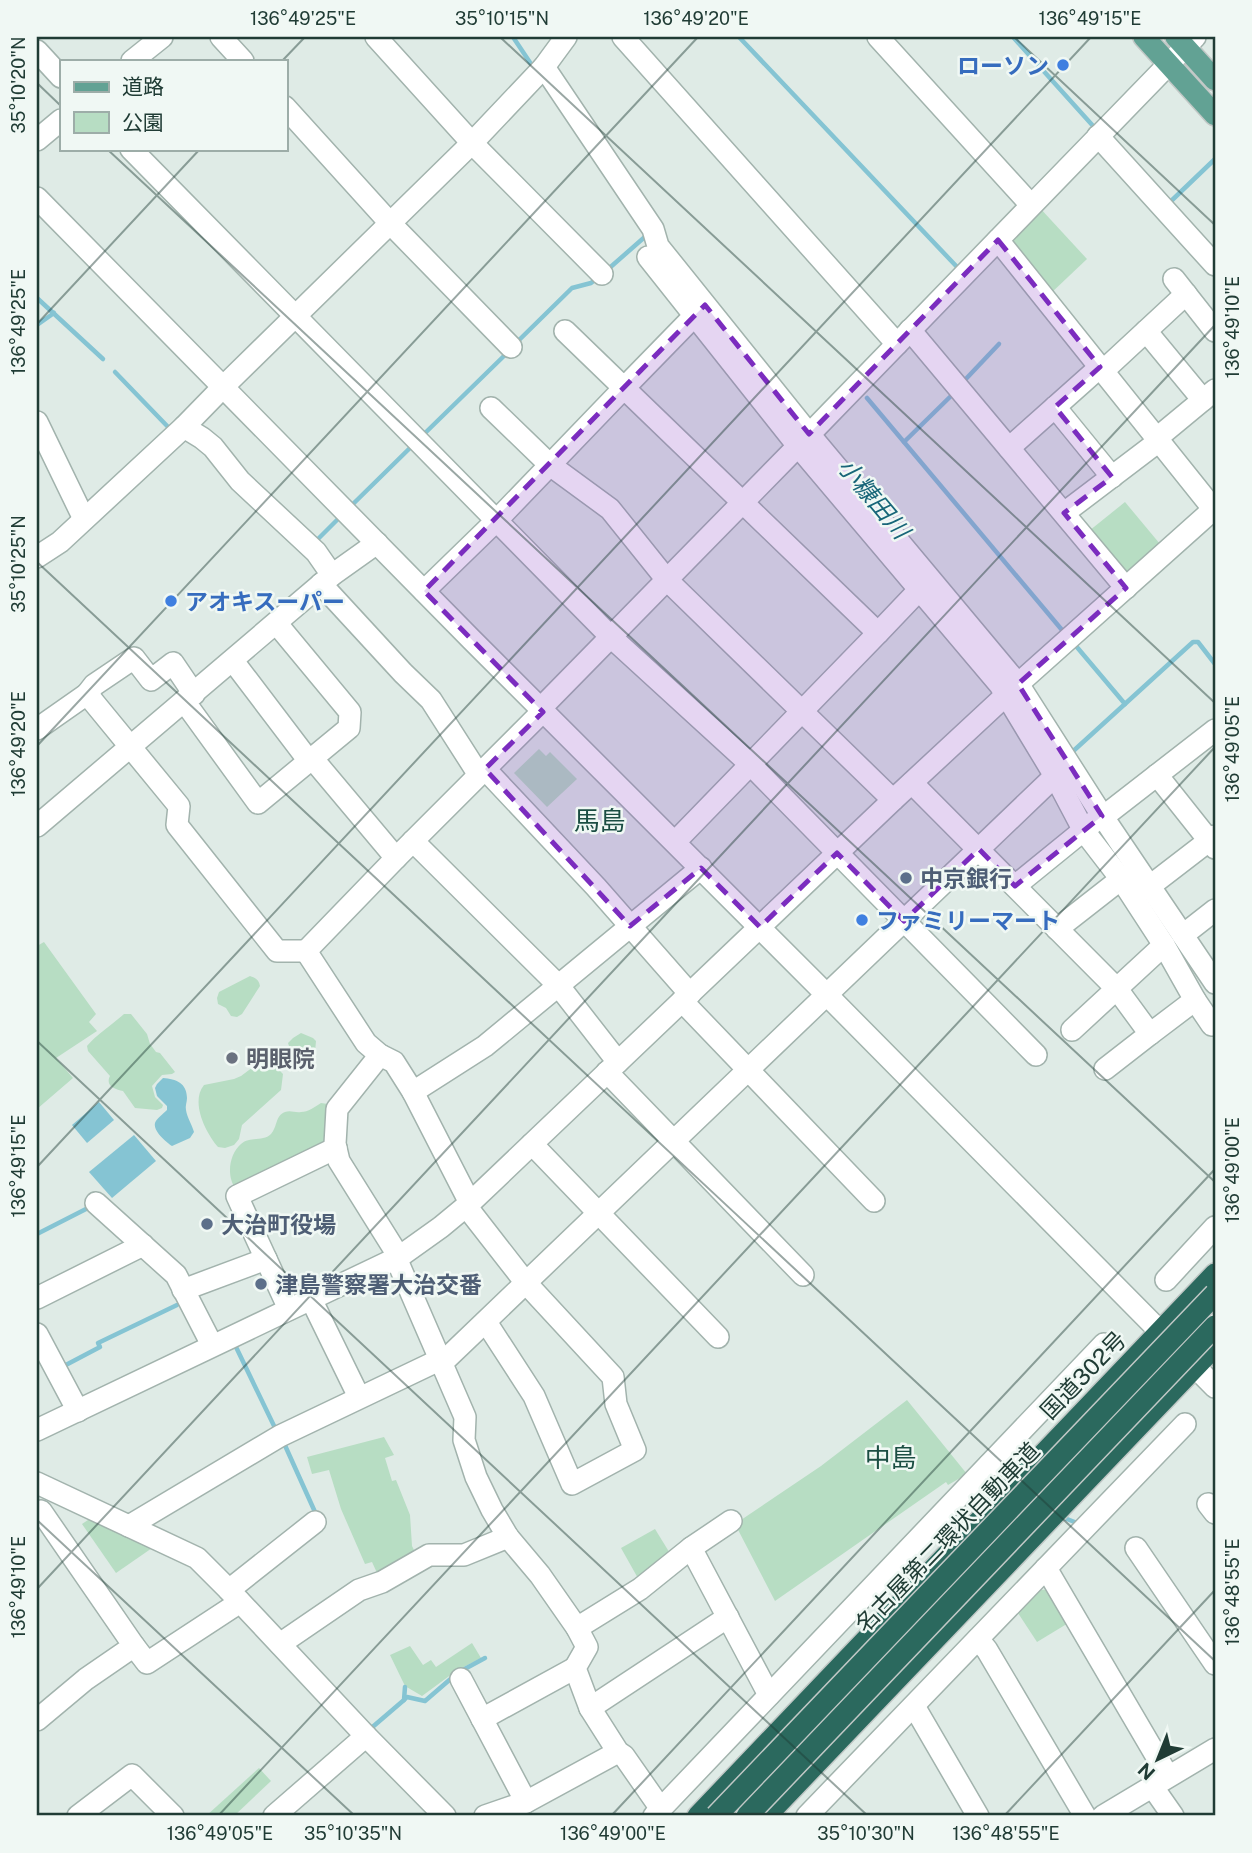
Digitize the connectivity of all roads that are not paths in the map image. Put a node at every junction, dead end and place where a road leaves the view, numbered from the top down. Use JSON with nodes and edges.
{"nodes":[{"id":1,"x":162,"y":37,"type":"edge"},
{"id":2,"x":221,"y":37,"type":"edge"},
{"id":3,"x":376,"y":37,"type":"edge"},
{"id":4,"x":566,"y":37,"type":"edge"},
{"id":5,"x":622,"y":37,"type":"edge"},
{"id":6,"x":878,"y":37,"type":"edge"},
{"id":7,"x":1144,"y":37,"type":"edge"},
{"id":8,"x":1185,"y":40,"type":"edge"},
{"id":9,"x":37,"y":51,"type":"edge"},
{"id":10,"x":133,"y":60,"type":"edge"},
{"id":11,"x":242,"y":60,"type":"edge"},
{"id":12,"x":1168,"y":64,"type":"junction"},
{"id":13,"x":544,"y":67,"type":"junction"},
{"id":14,"x":60,"y":75,"type":"edge"},
{"id":15,"x":1215,"y":80,"type":"edge"},
{"id":16,"x":287,"y":109,"type":"edge"},
{"id":17,"x":1215,"y":116,"type":"edge"},
{"id":18,"x":60,"y":121,"type":"edge"},
{"id":19,"x":1098,"y":136,"type":"junction"},
{"id":20,"x":37,"y":140,"type":"edge"},
{"id":21,"x":472,"y":143,"type":"junction"},
{"id":22,"x":132,"y":150,"type":"edge"},
{"id":23,"x":37,"y":198,"type":"edge"},
{"id":24,"x":1031,"y":205,"type":"junction"},
{"id":25,"x":390,"y":223,"type":"junction"},
{"id":26,"x":998,"y":240,"type":"junction"},
{"id":27,"x":648,"y":257,"type":"dead end"},
{"id":28,"x":1215,"y":265,"type":"edge"},
{"id":29,"x":602,"y":274,"type":"dead end"},
{"id":30,"x":700,"y":311,"type":"junction"},
{"id":31,"x":295,"y":317,"type":"junction"},
{"id":32,"x":565,"y":331,"type":"dead end"},
{"id":33,"x":1146,"y":331,"type":"junction"},
{"id":34,"x":1215,"y":331,"type":"edge"},
{"id":35,"x":903,"y":337,"type":"junction"},
{"id":36,"x":511,"y":347,"type":"dead end"},
{"id":37,"x":1101,"y":369,"type":"junction"},
{"id":38,"x":223,"y":387,"type":"junction"},
{"id":39,"x":624,"y":388,"type":"junction"},
{"id":40,"x":1209,"y":395,"type":"edge"},
{"id":41,"x":1055,"y":407,"type":"junction"},
{"id":42,"x":491,"y":408,"type":"dead end"},
{"id":43,"x":37,"y":422,"type":"edge"},
{"id":44,"x":184,"y":428,"type":"junction"},
{"id":45,"x":1158,"y":440,"type":"junction"},
{"id":46,"x":803,"y":441,"type":"junction"},
{"id":47,"x":1009,"y":448,"type":"junction"},
{"id":48,"x":550,"y":465,"type":"junction"},
{"id":49,"x":1112,"y":477,"type":"junction"},
{"id":50,"x":743,"y":502,"type":"junction"},
{"id":51,"x":1215,"y":509,"type":"edge"},
{"id":52,"x":1064,"y":513,"type":"junction"},
{"id":53,"x":84,"y":519,"type":"junction"},
{"id":54,"x":496,"y":522,"type":"junction"},
{"id":55,"x":377,"y":543,"type":"junction"},
{"id":56,"x":37,"y":557,"type":"edge"},
{"id":57,"x":327,"y":580,"type":"junction"},
{"id":58,"x":667,"y":580,"type":"junction"},
{"id":59,"x":1126,"y":588,"type":"junction"},
{"id":60,"x":919,"y":590,"type":"junction"},
{"id":61,"x":424,"y":592,"type":"junction"},
{"id":62,"x":277,"y":624,"type":"junction"},
{"id":63,"x":878,"y":633,"type":"junction"},
{"id":64,"x":611,"y":637,"type":"junction"},
{"id":65,"x":233,"y":661,"type":"junction"},
{"id":66,"x":1012,"y":690,"type":"junction"},
{"id":67,"x":87,"y":694,"type":"junction"},
{"id":68,"x":189,"y":698,"type":"junction"},
{"id":69,"x":542,"y":710,"type":"junction"},
{"id":70,"x":802,"y":711,"type":"junction"},
{"id":71,"x":40,"y":719,"type":"edge"},
{"id":72,"x":1215,"y":730,"type":"edge"},
{"id":73,"x":130,"y":747,"type":"junction"},
{"id":74,"x":311,"y":759,"type":"junction"},
{"id":75,"x":750,"y":764,"type":"junction"},
{"id":76,"x":482,"y":772,"type":"junction"},
{"id":77,"x":1157,"y":775,"type":"junction"},
{"id":78,"x":1055,"y":776,"type":"junction"},
{"id":79,"x":912,"y":783,"type":"junction"},
{"id":80,"x":893,"y":800,"type":"junction"},
{"id":81,"x":1095,"y":822,"type":"junction"},
{"id":82,"x":37,"y":826,"type":"edge"},
{"id":83,"x":413,"y":841,"type":"junction"},
{"id":84,"x":1213,"y":841,"type":"edge"},
{"id":85,"x":675,"y":842,"type":"junction"},
{"id":86,"x":979,"y":849,"type":"junction"},
{"id":87,"x":837,"y":853,"type":"junction"},
{"id":88,"x":396,"y":858,"type":"junction"},
{"id":89,"x":701,"y":868,"type":"junction"},
{"id":90,"x":1121,"y":879,"type":"junction"},
{"id":91,"x":1015,"y":886,"type":"junction"},
{"id":92,"x":1150,"y":886,"type":"junction"},
{"id":93,"x":1215,"y":910,"type":"edge"},
{"id":94,"x":904,"y":921,"type":"junction"},
{"id":95,"x":630,"y":926,"type":"junction"},
{"id":96,"x":760,"y":927,"type":"junction"},
{"id":97,"x":1057,"y":929,"type":"junction"},
{"id":98,"x":1183,"y":935,"type":"junction"},
{"id":99,"x":1164,"y":945,"type":"junction"},
{"id":100,"x":306,"y":951,"type":"junction"},
{"id":101,"x":1215,"y":983,"type":"edge"},
{"id":102,"x":558,"y":985,"type":"junction"},
{"id":103,"x":1117,"y":989,"type":"junction"},
{"id":104,"x":827,"y":995,"type":"junction"},
{"id":105,"x":686,"y":997,"type":"junction"},
{"id":106,"x":1195,"y":1000,"type":"junction"},
{"id":107,"x":1212,"y":1025,"type":"dead end"},
{"id":108,"x":1073,"y":1030,"type":"dead end"},
{"id":109,"x":1150,"y":1034,"type":"junction"},
{"id":110,"x":380,"y":1055,"type":"junction"},
{"id":111,"x":1036,"y":1055,"type":"dead end"},
{"id":112,"x":613,"y":1067,"type":"junction"},
{"id":113,"x":1105,"y":1069,"type":"dead end"},
{"id":114,"x":748,"y":1070,"type":"junction"},
{"id":115,"x":413,"y":1092,"type":"junction"},
{"id":116,"x":674,"y":1141,"type":"junction"},
{"id":117,"x":532,"y":1144,"type":"junction"},
{"id":118,"x":336,"y":1148,"type":"junction"},
{"id":119,"x":874,"y":1201,"type":"dead end"},
{"id":120,"x":96,"y":1202,"type":"dead end"},
{"id":121,"x":468,"y":1205,"type":"junction"},
{"id":122,"x":599,"y":1213,"type":"junction"},
{"id":123,"x":1215,"y":1227,"type":"edge"},
{"id":124,"x":143,"y":1245,"type":"junction"},
{"id":125,"x":397,"y":1258,"type":"junction"},
{"id":126,"x":266,"y":1259,"type":"junction"},
{"id":127,"x":803,"y":1275,"type":"dead end"},
{"id":128,"x":1215,"y":1275,"type":"edge"},
{"id":129,"x":1166,"y":1280,"type":"dead end"},
{"id":130,"x":526,"y":1283,"type":"junction"},
{"id":131,"x":183,"y":1290,"type":"junction"},
{"id":132,"x":1215,"y":1294,"type":"edge"},
{"id":133,"x":37,"y":1298,"type":"edge"},
{"id":134,"x":311,"y":1298,"type":"junction"},
{"id":135,"x":289,"y":1309,"type":"junction"},
{"id":136,"x":486,"y":1322,"type":"junction"},
{"id":137,"x":1215,"y":1326,"type":"edge"},
{"id":138,"x":1160,"y":1332,"type":"junction"},
{"id":139,"x":37,"y":1334,"type":"edge"},
{"id":140,"x":718,"y":1337,"type":"dead end"},
{"id":141,"x":1104,"y":1344,"type":"dead end"},
{"id":142,"x":212,"y":1345,"type":"junction"},
{"id":143,"x":1215,"y":1346,"type":"edge"},
{"id":144,"x":442,"y":1363,"type":"junction"},
{"id":145,"x":1196,"y":1367,"type":"junction"},
{"id":146,"x":1215,"y":1387,"type":"edge"},
{"id":147,"x":359,"y":1397,"type":"junction"},
{"id":148,"x":78,"y":1411,"type":"junction"},
{"id":149,"x":1185,"y":1424,"type":"dead end"},
{"id":150,"x":37,"y":1430,"type":"edge"},
{"id":151,"x":1035,"y":1464,"type":"junction"},
{"id":152,"x":989,"y":1465,"type":"junction"},
{"id":153,"x":1088,"y":1480,"type":"junction"},
{"id":154,"x":37,"y":1483,"type":"edge"},
{"id":155,"x":64,"y":1497,"type":"junction"},
{"id":156,"x":39,"y":1513,"type":"edge"},
{"id":157,"x":1099,"y":1514,"type":"junction"},
{"id":158,"x":731,"y":1521,"type":"dead end"},
{"id":159,"x":315,"y":1522,"type":"dead end"},
{"id":160,"x":129,"y":1526,"type":"junction"},
{"id":161,"x":508,"y":1537,"type":"junction"},
{"id":162,"x":691,"y":1548,"type":"junction"},
{"id":163,"x":1136,"y":1548,"type":"dead end"},
{"id":164,"x":1046,"y":1568,"type":"junction"},
{"id":165,"x":234,"y":1595,"type":"junction"},
{"id":166,"x":727,"y":1617,"type":"junction"},
{"id":167,"x":577,"y":1628,"type":"junction"},
{"id":168,"x":978,"y":1639,"type":"junction"},
{"id":169,"x":280,"y":1644,"type":"junction"},
{"id":170,"x":134,"y":1646,"type":"junction"},
{"id":171,"x":1215,"y":1664,"type":"edge"},
{"id":172,"x":575,"y":1668,"type":"junction"},
{"id":173,"x":461,"y":1679,"type":"dead end"},
{"id":174,"x":769,"y":1695,"type":"junction"},
{"id":175,"x":914,"y":1706,"type":"junction"},
{"id":176,"x":590,"y":1709,"type":"junction"},
{"id":177,"x":482,"y":1719,"type":"junction"},
{"id":178,"x":37,"y":1720,"type":"edge"},
{"id":179,"x":366,"y":1737,"type":"junction"},
{"id":180,"x":1215,"y":1749,"type":"edge"},
{"id":181,"x":618,"y":1752,"type":"junction"},
{"id":182,"x":698,"y":1770,"type":"junction"},
{"id":183,"x":801,"y":1779,"type":"junction"},
{"id":184,"x":843,"y":1779,"type":"junction"},
{"id":185,"x":1160,"y":1781,"type":"junction"},
{"id":186,"x":526,"y":1802,"type":"junction"},
{"id":187,"x":658,"y":1813,"type":"edge"},
{"id":188,"x":706,"y":1815,"type":"edge"},
{"id":189,"x":78,"y":1816,"type":"edge"},
{"id":190,"x":173,"y":1816,"type":"edge"},
{"id":191,"x":274,"y":1816,"type":"edge"},
{"id":192,"x":445,"y":1816,"type":"edge"},
{"id":193,"x":485,"y":1816,"type":"edge"},
{"id":194,"x":747,"y":1816,"type":"edge"},
{"id":195,"x":766,"y":1816,"type":"edge"},
{"id":196,"x":807,"y":1816,"type":"edge"},
{"id":197,"x":978,"y":1816,"type":"edge"},
{"id":198,"x":1085,"y":1816,"type":"edge"},
{"id":199,"x":1103,"y":1816,"type":"edge"},
{"id":200,"x":1173,"y":1816,"type":"edge"}],
"edges":[{"from":1,"to":10,"type":"street"},
{"from":2,"to":11,"type":"street"},
{"from":3,"to":21,"type":"street"},
{"from":4,"to":13,"type":"street"},
{"from":5,"to":35,"type":"street"},
{"from":6,"to":24,"type":"street"},
{"from":7,"to":12,"type":"main road"},
{"from":8,"to":12,"type":"street"},
{"from":8,"to":15,"type":"main road"},
{"from":9,"to":14,"type":"street"},
{"from":12,"to":17,"type":"main road"},
{"from":12,"to":19,"type":"street"},
{"from":13,"to":21,"type":"street"},
{"from":13,"to":30,"type":"street"},
{"from":16,"to":25,"type":"street"},
{"from":18,"to":20,"type":"street"},
{"from":19,"to":24,"type":"street"},
{"from":19,"to":28,"type":"street"},
{"from":21,"to":25,"type":"street"},
{"from":21,"to":29,"type":"street"},
{"from":22,"to":31,"type":"street"},
{"from":23,"to":38,"type":"street"},
{"from":24,"to":26,"type":"street"},
{"from":25,"to":31,"type":"street"},
{"from":25,"to":36,"type":"street"},
{"from":26,"to":35,"type":"street"},
{"from":26,"to":37,"type":"street"},
{"from":27,"to":30,"type":"street"},
{"from":30,"to":39,"type":"street"},
{"from":30,"to":46,"type":"street"},
{"from":31,"to":38,"type":"street"},
{"from":31,"to":54,"type":"street"},
{"from":32,"to":39,"type":"street"},
{"from":33,"to":34,"type":"street"},
{"from":33,"to":37,"type":"street"},
{"from":33,"to":40,"type":"street"},
{"from":35,"to":46,"type":"street"},
{"from":35,"to":47,"type":"street"},
{"from":37,"to":41,"type":"street"},
{"from":37,"to":45,"type":"street"},
{"from":38,"to":44,"type":"street"},
{"from":38,"to":55,"type":"street"},
{"from":39,"to":48,"type":"street"},
{"from":39,"to":50,"type":"street"},
{"from":40,"to":45,"type":"street"},
{"from":41,"to":47,"type":"street"},
{"from":41,"to":49,"type":"street"},
{"from":42,"to":48,"type":"street"},
{"from":43,"to":53,"type":"street"},
{"from":44,"to":53,"type":"street"},
{"from":44,"to":57,"type":"street"},
{"from":45,"to":49,"type":"street"},
{"from":45,"to":51,"type":"street"},
{"from":46,"to":50,"type":"street"},
{"from":46,"to":60,"type":"street"},
{"from":46,"to":66,"type":"street"},
{"from":47,"to":52,"type":"street"},
{"from":48,"to":54,"type":"street"},
{"from":48,"to":58,"type":"street"},
{"from":49,"to":52,"type":"street"},
{"from":50,"to":58,"type":"street"},
{"from":50,"to":63,"type":"street"},
{"from":51,"to":59,"type":"street"},
{"from":52,"to":59,"type":"street"},
{"from":53,"to":56,"type":"street"},
{"from":54,"to":61,"type":"street"},
{"from":54,"to":64,"type":"street"},
{"from":55,"to":57,"type":"street"},
{"from":55,"to":61,"type":"street"},
{"from":57,"to":62,"type":"street"},
{"from":57,"to":76,"type":"street"},
{"from":58,"to":64,"type":"street"},
{"from":58,"to":70,"type":"street"},
{"from":59,"to":66,"type":"street"},
{"from":60,"to":63,"type":"street"},
{"from":60,"to":66,"type":"street"},
{"from":61,"to":69,"type":"street"},
{"from":62,"to":65,"type":"street"},
{"from":62,"to":74,"type":"street"},
{"from":63,"to":70,"type":"street"},
{"from":64,"to":69,"type":"street"},
{"from":64,"to":75,"type":"street"},
{"from":65,"to":68,"type":"street"},
{"from":65,"to":74,"type":"street"},
{"from":66,"to":78,"type":"street"},
{"from":66,"to":79,"type":"street"},
{"from":66,"to":81,"type":"street"},
{"from":67,"to":68,"type":"street"},
{"from":67,"to":71,"type":"street"},
{"from":67,"to":73,"type":"street"},
{"from":68,"to":73,"type":"street"},
{"from":68,"to":74,"type":"street"},
{"from":69,"to":76,"type":"street"},
{"from":69,"to":85,"type":"street"},
{"from":70,"to":75,"type":"street"},
{"from":70,"to":80,"type":"street"},
{"from":72,"to":77,"type":"street"},
{"from":73,"to":82,"type":"street"},
{"from":73,"to":100,"type":"street"},
{"from":74,"to":88,"type":"street"},
{"from":75,"to":85,"type":"street"},
{"from":75,"to":87,"type":"street"},
{"from":76,"to":83,"type":"street"},
{"from":76,"to":95,"type":"street"},
{"from":77,"to":81,"type":"street"},
{"from":77,"to":84,"type":"street"},
{"from":78,"to":81,"type":"street"},
{"from":78,"to":86,"type":"street"},
{"from":79,"to":80,"type":"street"},
{"from":79,"to":86,"type":"street"},
{"from":80,"to":87,"type":"street"},
{"from":81,"to":90,"type":"street"},
{"from":81,"to":91,"type":"street"},
{"from":81,"to":92,"type":"street"},
{"from":83,"to":88,"type":"street"},
{"from":83,"to":102,"type":"street"},
{"from":84,"to":92,"type":"street"},
{"from":85,"to":89,"type":"street"},
{"from":86,"to":91,"type":"street"},
{"from":86,"to":94,"type":"street"},
{"from":87,"to":94,"type":"street"},
{"from":87,"to":96,"type":"street"},
{"from":88,"to":100,"type":"street"},
{"from":89,"to":95,"type":"street"},
{"from":89,"to":96,"type":"street"},
{"from":90,"to":97,"type":"street"},
{"from":90,"to":99,"type":"street"},
{"from":91,"to":97,"type":"street"},
{"from":92,"to":98,"type":"street"},
{"from":93,"to":98,"type":"street"},
{"from":94,"to":104,"type":"street"},
{"from":94,"to":111,"type":"street"},
{"from":95,"to":102,"type":"street"},
{"from":95,"to":105,"type":"street"},
{"from":96,"to":104,"type":"street"},
{"from":96,"to":105,"type":"street"},
{"from":97,"to":103,"type":"street"},
{"from":98,"to":101,"type":"street"},
{"from":99,"to":103,"type":"street"},
{"from":99,"to":106,"type":"street"},
{"from":100,"to":110,"type":"street"},
{"from":102,"to":112,"type":"street"},
{"from":102,"to":115,"type":"street"},
{"from":103,"to":108,"type":"street"},
{"from":103,"to":109,"type":"street"},
{"from":104,"to":114,"type":"street"},
{"from":104,"to":138,"type":"street"},
{"from":105,"to":112,"type":"street"},
{"from":105,"to":114,"type":"street"},
{"from":106,"to":107,"type":"street"},
{"from":106,"to":109,"type":"street"},
{"from":109,"to":113,"type":"street"},
{"from":110,"to":115,"type":"street"},
{"from":110,"to":118,"type":"street"},
{"from":112,"to":116,"type":"street"},
{"from":112,"to":117,"type":"street"},
{"from":114,"to":116,"type":"street"},
{"from":114,"to":119,"type":"street"},
{"from":115,"to":121,"type":"street"},
{"from":116,"to":122,"type":"street"},
{"from":116,"to":127,"type":"street"},
{"from":117,"to":121,"type":"street"},
{"from":117,"to":122,"type":"street"},
{"from":118,"to":125,"type":"street"},
{"from":118,"to":126,"type":"street"},
{"from":120,"to":124,"type":"street"},
{"from":121,"to":125,"type":"street"},
{"from":121,"to":130,"type":"street"},
{"from":122,"to":130,"type":"street"},
{"from":122,"to":140,"type":"street"},
{"from":123,"to":129,"type":"street"},
{"from":124,"to":131,"type":"street"},
{"from":124,"to":133,"type":"street"},
{"from":125,"to":134,"type":"street"},
{"from":125,"to":144,"type":"street"},
{"from":126,"to":131,"type":"street"},
{"from":126,"to":135,"type":"street"},
{"from":128,"to":138,"type":"highway","name":"国道302号"},
{"from":130,"to":136,"type":"street"},
{"from":130,"to":136,"type":"street"},
{"from":131,"to":142,"type":"street"},
{"from":132,"to":188,"type":"highway","name":"名古屋第二環状自動車道","bridge":true},
{"from":134,"to":135,"type":"street"},
{"from":134,"to":147,"type":"street"},
{"from":135,"to":142,"type":"street"},
{"from":136,"to":144,"type":"street"},
{"from":137,"to":194,"type":"highway","name":"名古屋第二環状自動車道","bridge":true},
{"from":138,"to":145,"type":"street"},
{"from":138,"to":151,"type":"highway","name":"国道302号"},
{"from":139,"to":148,"type":"street"},
{"from":141,"to":152,"type":"street"},
{"from":142,"to":148,"type":"street"},
{"from":143,"to":145,"type":"highway"},
{"from":144,"to":147,"type":"street"},
{"from":144,"to":161,"type":"street"},
{"from":145,"to":146,"type":"street"},
{"from":145,"to":153,"type":"highway"},
{"from":147,"to":160,"type":"street"},
{"from":148,"to":150,"type":"street"},
{"from":149,"to":157,"type":"street"},
{"from":151,"to":152,"type":"street"},
{"from":151,"to":188,"type":"highway","name":"国道302号"},
{"from":152,"to":174,"type":"street"},
{"from":153,"to":157,"type":"street"},
{"from":153,"to":183,"type":"highway"},
{"from":154,"to":155,"type":"street"},
{"from":155,"to":156,"type":"street"},
{"from":155,"to":160,"type":"street"},
{"from":156,"to":170,"type":"street"},
{"from":157,"to":164,"type":"street"},
{"from":158,"to":162,"type":"street"},
{"from":159,"to":165,"type":"street"},
{"from":160,"to":165,"type":"street"},
{"from":161,"to":167,"type":"street"},
{"from":161,"to":169,"type":"street"},
{"from":162,"to":166,"type":"street"},
{"from":162,"to":167,"type":"street"},
{"from":163,"to":171,"type":"street"},
{"from":164,"to":168,"type":"street"},
{"from":164,"to":185,"type":"street"},
{"from":165,"to":169,"type":"street"},
{"from":165,"to":170,"type":"street"},
{"from":166,"to":174,"type":"street"},
{"from":166,"to":176,"type":"street"},
{"from":167,"to":172,"type":"street"},
{"from":168,"to":175,"type":"street"},
{"from":168,"to":198,"type":"street"},
{"from":169,"to":179,"type":"street"},
{"from":170,"to":178,"type":"street"},
{"from":172,"to":176,"type":"street"},
{"from":172,"to":177,"type":"street"},
{"from":173,"to":177,"type":"street"},
{"from":174,"to":182,"type":"street"},
{"from":175,"to":184,"type":"street"},
{"from":175,"to":197,"type":"street"},
{"from":176,"to":181,"type":"street"},
{"from":177,"to":186,"type":"street"},
{"from":179,"to":191,"type":"street"},
{"from":179,"to":192,"type":"street"},
{"from":180,"to":185,"type":"street"},
{"from":181,"to":186,"type":"street"},
{"from":181,"to":187,"type":"street"},
{"from":182,"to":187,"type":"street"},
{"from":182,"to":188,"type":"street"},
{"from":183,"to":184,"type":"street"},
{"from":183,"to":195,"type":"highway"},
{"from":184,"to":196,"type":"street"},
{"from":185,"to":199,"type":"street"},
{"from":185,"to":200,"type":"street"},
{"from":186,"to":193,"type":"street"},
{"from":189,"to":190,"type":"street"}]}
